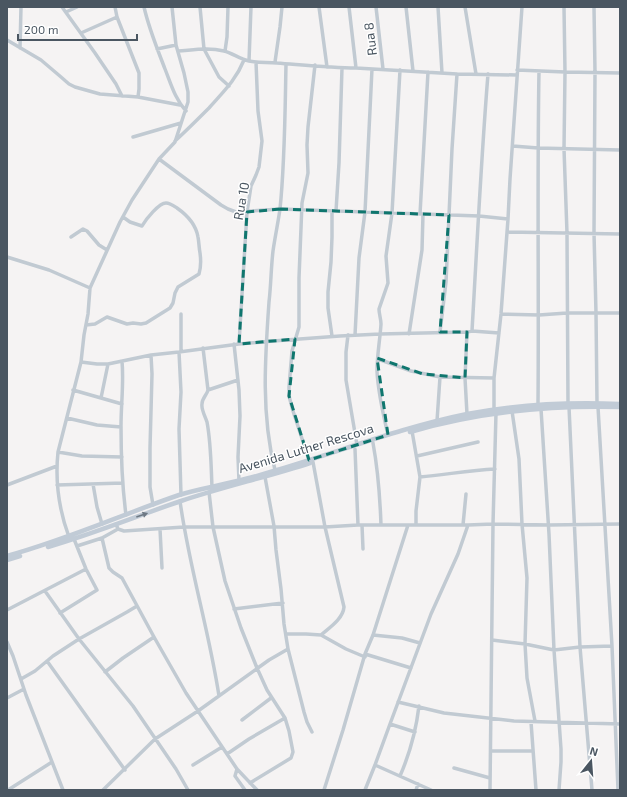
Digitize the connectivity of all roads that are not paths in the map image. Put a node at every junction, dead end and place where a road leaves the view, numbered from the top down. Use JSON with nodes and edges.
{"nodes":[{"id":1,"x":21,"y":7,"type":"edge"},
{"id":2,"x":62,"y":7,"type":"edge"},
{"id":3,"x":77,"y":7,"type":"edge"},
{"id":4,"x":115,"y":7,"type":"edge"},
{"id":5,"x":144,"y":7,"type":"edge"},
{"id":6,"x":172,"y":7,"type":"edge"},
{"id":7,"x":200,"y":7,"type":"edge"},
{"id":8,"x":228,"y":7,"type":"edge"},
{"id":9,"x":251,"y":7,"type":"edge"},
{"id":10,"x":282,"y":7,"type":"edge"},
{"id":11,"x":320,"y":7,"type":"edge"},
{"id":12,"x":349,"y":7,"type":"edge"},
{"id":13,"x":376,"y":7,"type":"edge"},
{"id":14,"x":406,"y":7,"type":"edge"},
{"id":15,"x":438,"y":7,"type":"edge"},
{"id":16,"x":465,"y":7,"type":"edge"},
{"id":17,"x":522,"y":7,"type":"edge"},
{"id":18,"x":564,"y":7,"type":"edge"},
{"id":19,"x":594,"y":7,"type":"edge"},
{"id":20,"x":66,"y":12,"type":"junction"},
{"id":21,"x":117,"y":17,"type":"junction"},
{"id":22,"x":81,"y":33,"type":"junction"},
{"id":23,"x":7,"y":40,"type":"edge"},
{"id":24,"x":176,"y":45,"type":"junction"},
{"id":25,"x":20,"y":48,"type":"junction"},
{"id":26,"x":204,"y":48,"type":"junction"},
{"id":27,"x":157,"y":49,"type":"junction"},
{"id":28,"x":178,"y":51,"type":"junction"},
{"id":29,"x":225,"y":51,"type":"junction"},
{"id":30,"x":246,"y":60,"type":"junction"},
{"id":31,"x":256,"y":62,"type":"junction"},
{"id":32,"x":275,"y":62,"type":"junction"},
{"id":33,"x":286,"y":64,"type":"junction"},
{"id":34,"x":315,"y":66,"type":"junction"},
{"id":35,"x":327,"y":66,"type":"junction"},
{"id":36,"x":342,"y":68,"type":"junction"},
{"id":37,"x":356,"y":68,"type":"junction"},
{"id":38,"x":372,"y":69,"type":"junction"},
{"id":39,"x":383,"y":69,"type":"junction"},
{"id":40,"x":400,"y":70,"type":"junction"},
{"id":41,"x":517,"y":70,"type":"junction"},
{"id":42,"x":413,"y":71,"type":"junction"},
{"id":43,"x":539,"y":71,"type":"junction"},
{"id":44,"x":428,"y":72,"type":"junction"},
{"id":45,"x":565,"y":72,"type":"junction"},
{"id":46,"x":595,"y":72,"type":"junction"},
{"id":47,"x":442,"y":73,"type":"junction"},
{"id":48,"x":620,"y":73,"type":"edge"},
{"id":49,"x":457,"y":74,"type":"junction"},
{"id":50,"x":476,"y":74,"type":"junction"},
{"id":51,"x":488,"y":74,"type":"junction"},
{"id":52,"x":517,"y":75,"type":"junction"},
{"id":53,"x":229,"y":86,"type":"junction"},
{"id":54,"x":122,"y":96,"type":"junction"},
{"id":55,"x":138,"y":97,"type":"junction"},
{"id":56,"x":180,"y":105,"type":"junction"},
{"id":57,"x":186,"y":111,"type":"junction"},
{"id":58,"x":181,"y":123,"type":"junction"},
{"id":59,"x":133,"y":137,"type":"dead end"},
{"id":60,"x":175,"y":142,"type":"junction"},
{"id":61,"x":513,"y":146,"type":"junction"},
{"id":62,"x":538,"y":148,"type":"junction"},
{"id":63,"x":564,"y":149,"type":"junction"},
{"id":64,"x":594,"y":150,"type":"junction"},
{"id":65,"x":620,"y":150,"type":"edge"},
{"id":66,"x":158,"y":159,"type":"junction"},
{"id":67,"x":280,"y":209,"type":"junction"},
{"id":68,"x":303,"y":210,"type":"junction"},
{"id":69,"x":334,"y":211,"type":"junction"},
{"id":70,"x":247,"y":212,"type":"junction"},
{"id":71,"x":365,"y":212,"type":"junction"},
{"id":72,"x":392,"y":213,"type":"junction"},
{"id":73,"x":422,"y":214,"type":"junction"},
{"id":74,"x":449,"y":215,"type":"junction"},
{"id":75,"x":479,"y":216,"type":"junction"},
{"id":76,"x":123,"y":218,"type":"junction"},
{"id":77,"x":508,"y":219,"type":"junction"},
{"id":78,"x":507,"y":232,"type":"junction"},
{"id":79,"x":538,"y":233,"type":"junction"},
{"id":80,"x":567,"y":233,"type":"junction"},
{"id":81,"x":594,"y":233,"type":"junction"},
{"id":82,"x":620,"y":234,"type":"edge"},
{"id":83,"x":71,"y":237,"type":"dead end"},
{"id":84,"x":107,"y":250,"type":"junction"},
{"id":85,"x":7,"y":257,"type":"edge"},
{"id":86,"x":90,"y":288,"type":"junction"},
{"id":87,"x":596,"y":313,"type":"junction"},
{"id":88,"x":620,"y":313,"type":"edge"},
{"id":89,"x":180,"y":314,"type":"dead end"},
{"id":90,"x":501,"y":314,"type":"junction"},
{"id":91,"x":567,"y":314,"type":"junction"},
{"id":92,"x":539,"y":315,"type":"junction"},
{"id":93,"x":86,"y":325,"type":"junction"},
{"id":94,"x":440,"y":332,"type":"junction"},
{"id":95,"x":470,"y":332,"type":"junction"},
{"id":96,"x":499,"y":332,"type":"junction"},
{"id":97,"x":380,"y":334,"type":"junction"},
{"id":98,"x":409,"y":334,"type":"junction"},
{"id":99,"x":348,"y":335,"type":"junction"},
{"id":100,"x":355,"y":335,"type":"junction"},
{"id":101,"x":332,"y":336,"type":"junction"},
{"id":102,"x":295,"y":339,"type":"junction"},
{"id":103,"x":266,"y":341,"type":"junction"},
{"id":104,"x":234,"y":344,"type":"junction"},
{"id":105,"x":239,"y":344,"type":"junction"},
{"id":106,"x":203,"y":348,"type":"junction"},
{"id":107,"x":180,"y":352,"type":"junction"},
{"id":108,"x":151,"y":355,"type":"junction"},
{"id":109,"x":378,"y":359,"type":"junction"},
{"id":110,"x":122,"y":361,"type":"junction"},
{"id":111,"x":80,"y":362,"type":"junction"},
{"id":112,"x":108,"y":364,"type":"junction"},
{"id":113,"x":440,"y":377,"type":"junction"},
{"id":114,"x":465,"y":378,"type":"junction"},
{"id":115,"x":494,"y":378,"type":"junction"},
{"id":116,"x":238,"y":380,"type":"junction"},
{"id":117,"x":73,"y":390,"type":"junction"},
{"id":118,"x":208,"y":390,"type":"junction"},
{"id":119,"x":101,"y":398,"type":"junction"},
{"id":120,"x":122,"y":404,"type":"junction"},
{"id":121,"x":620,"y":404,"type":"edge"},
{"id":122,"x":569,"y":405,"type":"junction"},
{"id":123,"x":598,"y":405,"type":"junction"},
{"id":124,"x":540,"y":407,"type":"junction"},
{"id":125,"x":620,"y":407,"type":"edge"},
{"id":126,"x":495,"y":411,"type":"junction"},
{"id":127,"x":512,"y":411,"type":"junction"},
{"id":128,"x":467,"y":414,"type":"junction"},
{"id":129,"x":66,"y":418,"type":"junction"},
{"id":130,"x":437,"y":421,"type":"junction"},
{"id":131,"x":121,"y":427,"type":"junction"},
{"id":132,"x":412,"y":431,"type":"junction"},
{"id":133,"x":388,"y":435,"type":"junction"},
{"id":134,"x":478,"y":442,"type":"dead end"},
{"id":135,"x":373,"y":443,"type":"junction"},
{"id":136,"x":356,"y":447,"type":"junction"},
{"id":137,"x":58,"y":452,"type":"junction"},
{"id":138,"x":416,"y":456,"type":"junction"},
{"id":139,"x":122,"y":457,"type":"junction"},
{"id":140,"x":311,"y":461,"type":"junction"},
{"id":141,"x":57,"y":466,"type":"junction"},
{"id":142,"x":495,"y":469,"type":"junction"},
{"id":143,"x":275,"y":470,"type":"junction"},
{"id":144,"x":265,"y":477,"type":"junction"},
{"id":145,"x":420,"y":477,"type":"junction"},
{"id":146,"x":239,"y":481,"type":"junction"},
{"id":147,"x":123,"y":483,"type":"junction"},
{"id":148,"x":93,"y":484,"type":"junction"},
{"id":149,"x":7,"y":485,"type":"edge"},
{"id":150,"x":57,"y":485,"type":"junction"},
{"id":151,"x":212,"y":487,"type":"junction"},
{"id":152,"x":209,"y":492,"type":"junction"},
{"id":153,"x":466,"y":494,"type":"dead end"},
{"id":154,"x":181,"y":495,"type":"junction"},
{"id":155,"x":180,"y":502,"type":"junction"},
{"id":156,"x":153,"y":504,"type":"junction"},
{"id":157,"x":154,"y":511,"type":"junction"},
{"id":158,"x":126,"y":515,"type":"junction"},
{"id":159,"x":102,"y":524,"type":"junction"},
{"id":160,"x":493,"y":524,"type":"junction"},
{"id":161,"x":522,"y":524,"type":"junction"},
{"id":162,"x":575,"y":524,"type":"junction"},
{"id":163,"x":604,"y":524,"type":"junction"},
{"id":164,"x":620,"y":524,"type":"edge"},
{"id":165,"x":360,"y":525,"type":"junction"},
{"id":166,"x":381,"y":525,"type":"junction"},
{"id":167,"x":416,"y":525,"type":"junction"},
{"id":168,"x":465,"y":525,"type":"junction"},
{"id":169,"x":549,"y":525,"type":"junction"},
{"id":170,"x":274,"y":526,"type":"junction"},
{"id":171,"x":324,"y":526,"type":"junction"},
{"id":172,"x":408,"y":526,"type":"junction"},
{"id":173,"x":117,"y":527,"type":"junction"},
{"id":174,"x":184,"y":527,"type":"junction"},
{"id":175,"x":213,"y":527,"type":"junction"},
{"id":176,"x":160,"y":529,"type":"junction"},
{"id":177,"x":71,"y":538,"type":"junction"},
{"id":178,"x":102,"y":538,"type":"junction"},
{"id":179,"x":77,"y":546,"type":"junction"},
{"id":180,"x":363,"y":549,"type":"dead end"},
{"id":181,"x":7,"y":556,"type":"edge"},
{"id":182,"x":7,"y":560,"type":"edge"},
{"id":183,"x":162,"y":568,"type":"dead end"},
{"id":184,"x":86,"y":569,"type":"junction"},
{"id":185,"x":45,"y":591,"type":"junction"},
{"id":186,"x":283,"y":603,"type":"junction"},
{"id":187,"x":137,"y":606,"type":"junction"},
{"id":188,"x":234,"y":609,"type":"junction"},
{"id":189,"x":7,"y":610,"type":"edge"},
{"id":190,"x":60,"y":613,"type":"junction"},
{"id":191,"x":286,"y":634,"type":"junction"},
{"id":192,"x":321,"y":635,"type":"junction"},
{"id":193,"x":373,"y":635,"type":"junction"},
{"id":194,"x":154,"y":637,"type":"junction"},
{"id":195,"x":79,"y":639,"type":"junction"},
{"id":196,"x":492,"y":640,"type":"junction"},
{"id":197,"x":7,"y":642,"type":"edge"},
{"id":198,"x":420,"y":643,"type":"junction"},
{"id":199,"x":525,"y":644,"type":"junction"},
{"id":200,"x":612,"y":646,"type":"junction"},
{"id":201,"x":580,"y":647,"type":"junction"},
{"id":202,"x":288,"y":649,"type":"junction"},
{"id":203,"x":554,"y":650,"type":"junction"},
{"id":204,"x":365,"y":655,"type":"junction"},
{"id":205,"x":47,"y":661,"type":"junction"},
{"id":206,"x":257,"y":668,"type":"junction"},
{"id":207,"x":411,"y":668,"type":"junction"},
{"id":208,"x":106,"y":672,"type":"junction"},
{"id":209,"x":21,"y":679,"type":"junction"},
{"id":210,"x":24,"y":689,"type":"junction"},
{"id":211,"x":219,"y":696,"type":"junction"},
{"id":212,"x":7,"y":698,"type":"edge"},
{"id":213,"x":271,"y":698,"type":"junction"},
{"id":214,"x":398,"y":702,"type":"junction"},
{"id":215,"x":420,"y":706,"type":"junction"},
{"id":216,"x":198,"y":711,"type":"junction"},
{"id":217,"x":285,"y":718,"type":"junction"},
{"id":218,"x":492,"y":718,"type":"junction"},
{"id":219,"x":242,"y":720,"type":"dead end"},
{"id":220,"x":533,"y":722,"type":"junction"},
{"id":221,"x":559,"y":722,"type":"junction"},
{"id":222,"x":587,"y":723,"type":"junction"},
{"id":223,"x":390,"y":724,"type":"junction"},
{"id":224,"x":615,"y":724,"type":"junction"},
{"id":225,"x":620,"y":724,"type":"edge"},
{"id":226,"x":312,"y":732,"type":"dead end"},
{"id":227,"x":415,"y":732,"type":"junction"},
{"id":228,"x":155,"y":740,"type":"junction"},
{"id":229,"x":222,"y":747,"type":"junction"},
{"id":230,"x":533,"y":751,"type":"junction"},
{"id":231,"x":491,"y":752,"type":"junction"},
{"id":232,"x":227,"y":754,"type":"junction"},
{"id":233,"x":52,"y":762,"type":"junction"},
{"id":234,"x":375,"y":764,"type":"junction"},
{"id":235,"x":193,"y":765,"type":"dead end"},
{"id":236,"x":454,"y":768,"type":"dead end"},
{"id":237,"x":237,"y":769,"type":"junction"},
{"id":238,"x":125,"y":770,"type":"junction"},
{"id":239,"x":400,"y":776,"type":"junction"},
{"id":240,"x":490,"y":778,"type":"junction"},
{"id":241,"x":250,"y":783,"type":"junction"},
{"id":242,"x":418,"y":784,"type":"junction"},
{"id":243,"x":105,"y":789,"type":"edge"},
{"id":244,"x":8,"y":790,"type":"edge"},
{"id":245,"x":63,"y":790,"type":"edge"},
{"id":246,"x":188,"y":790,"type":"edge"},
{"id":247,"x":245,"y":790,"type":"edge"},
{"id":248,"x":257,"y":790,"type":"edge"},
{"id":249,"x":324,"y":790,"type":"edge"},
{"id":250,"x":365,"y":790,"type":"edge"},
{"id":251,"x":416,"y":790,"type":"edge"},
{"id":252,"x":431,"y":790,"type":"edge"},
{"id":253,"x":490,"y":790,"type":"edge"},
{"id":254,"x":536,"y":790,"type":"edge"},
{"id":255,"x":559,"y":790,"type":"edge"},
{"id":256,"x":592,"y":790,"type":"edge"},
{"id":257,"x":618,"y":790,"type":"edge"}],
"edges":[{"from":1,"to":25,"type":"street"},
{"from":2,"to":20,"type":"street"},
{"from":3,"to":20,"type":"street"},
{"from":4,"to":21,"type":"street"},
{"from":5,"to":27,"type":"street"},
{"from":6,"to":24,"type":"street"},
{"from":7,"to":26,"type":"street"},
{"from":8,"to":29,"type":"street"},
{"from":9,"to":30,"type":"street"},
{"from":10,"to":32,"type":"street"},
{"from":11,"to":35,"type":"street"},
{"from":12,"to":37,"type":"street"},
{"from":13,"to":39,"type":"street","name":"Rua 8"},
{"from":14,"to":42,"type":"street"},
{"from":15,"to":47,"type":"street"},
{"from":16,"to":50,"type":"street"},
{"from":17,"to":41,"type":"street"},
{"from":18,"to":45,"type":"street"},
{"from":19,"to":46,"type":"street"},
{"from":20,"to":22,"type":"street"},
{"from":21,"to":22,"type":"street"},
{"from":21,"to":55,"type":"street"},
{"from":22,"to":54,"type":"street"},
{"from":23,"to":25,"type":"street"},
{"from":24,"to":27,"type":"street"},
{"from":24,"to":28,"type":"street"},
{"from":25,"to":54,"type":"street"},
{"from":26,"to":28,"type":"street"},
{"from":26,"to":29,"type":"street"},
{"from":26,"to":53,"type":"street"},
{"from":27,"to":56,"type":"street"},
{"from":28,"to":57,"type":"street"},
{"from":29,"to":30,"type":"street"},
{"from":30,"to":31,"type":"street"},
{"from":30,"to":53,"type":"street"},
{"from":31,"to":32,"type":"street"},
{"from":31,"to":70,"type":"street","name":"Rua 10"},
{"from":32,"to":33,"type":"street"},
{"from":33,"to":34,"type":"street"},
{"from":33,"to":67,"type":"street"},
{"from":34,"to":35,"type":"street"},
{"from":34,"to":68,"type":"street"},
{"from":35,"to":36,"type":"street"},
{"from":36,"to":37,"type":"street"},
{"from":36,"to":69,"type":"street"},
{"from":37,"to":38,"type":"street"},
{"from":38,"to":39,"type":"street"},
{"from":38,"to":71,"type":"street"},
{"from":39,"to":40,"type":"street"},
{"from":40,"to":42,"type":"street"},
{"from":40,"to":72,"type":"street"},
{"from":41,"to":43,"type":"street"},
{"from":41,"to":52,"type":"street"},
{"from":42,"to":44,"type":"street"},
{"from":43,"to":45,"type":"street"},
{"from":43,"to":62,"type":"street"},
{"from":44,"to":47,"type":"street"},
{"from":44,"to":73,"type":"street"},
{"from":45,"to":46,"type":"street"},
{"from":45,"to":63,"type":"street"},
{"from":46,"to":48,"type":"street"},
{"from":46,"to":64,"type":"street"},
{"from":47,"to":49,"type":"street"},
{"from":49,"to":50,"type":"street"},
{"from":49,"to":74,"type":"street"},
{"from":50,"to":51,"type":"street"},
{"from":51,"to":52,"type":"street"},
{"from":51,"to":75,"type":"street"},
{"from":52,"to":61,"type":"street"},
{"from":53,"to":60,"type":"street"},
{"from":54,"to":55,"type":"street"},
{"from":55,"to":56,"type":"street"},
{"from":56,"to":57,"type":"street"},
{"from":57,"to":58,"type":"street"},
{"from":58,"to":59,"type":"street"},
{"from":58,"to":60,"type":"street"},
{"from":60,"to":66,"type":"street"},
{"from":61,"to":62,"type":"street"},
{"from":61,"to":77,"type":"street"},
{"from":62,"to":63,"type":"street"},
{"from":62,"to":79,"type":"street"},
{"from":63,"to":64,"type":"street"},
{"from":63,"to":80,"type":"street"},
{"from":64,"to":65,"type":"street"},
{"from":64,"to":81,"type":"street"},
{"from":66,"to":70,"type":"street"},
{"from":66,"to":76,"type":"street"},
{"from":67,"to":68,"type":"street"},
{"from":67,"to":70,"type":"street"},
{"from":67,"to":103,"type":"street"},
{"from":68,"to":69,"type":"street"},
{"from":68,"to":102,"type":"street"},
{"from":69,"to":71,"type":"street"},
{"from":69,"to":101,"type":"street"},
{"from":70,"to":105,"type":"street","name":"Rua 10"},
{"from":71,"to":72,"type":"street"},
{"from":71,"to":100,"type":"street"},
{"from":72,"to":73,"type":"street"},
{"from":72,"to":97,"type":"street"},
{"from":73,"to":74,"type":"street"},
{"from":73,"to":98,"type":"street"},
{"from":74,"to":75,"type":"street"},
{"from":74,"to":94,"type":"street"},
{"from":75,"to":77,"type":"street"},
{"from":75,"to":95,"type":"street"},
{"from":76,"to":84,"type":"street"},
{"from":76,"to":93,"type":"street"},
{"from":77,"to":78,"type":"street"},
{"from":78,"to":79,"type":"street"},
{"from":78,"to":90,"type":"street"},
{"from":79,"to":80,"type":"street"},
{"from":79,"to":92,"type":"street"},
{"from":80,"to":81,"type":"street"},
{"from":80,"to":91,"type":"street"},
{"from":81,"to":82,"type":"street"},
{"from":81,"to":87,"type":"street"},
{"from":83,"to":84,"type":"street"},
{"from":84,"to":86,"type":"street"},
{"from":85,"to":86,"type":"street"},
{"from":86,"to":93,"type":"street"},
{"from":87,"to":88,"type":"street"},
{"from":87,"to":91,"type":"street"},
{"from":87,"to":123,"type":"street"},
{"from":89,"to":107,"type":"street"},
{"from":90,"to":92,"type":"street"},
{"from":90,"to":96,"type":"street"},
{"from":91,"to":92,"type":"street"},
{"from":91,"to":122,"type":"street"},
{"from":92,"to":124,"type":"street"},
{"from":93,"to":111,"type":"street"},
{"from":94,"to":95,"type":"street"},
{"from":94,"to":98,"type":"street"},
{"from":95,"to":96,"type":"street"},
{"from":95,"to":114,"type":"street"},
{"from":96,"to":115,"type":"street"},
{"from":97,"to":98,"type":"street"},
{"from":97,"to":100,"type":"street"},
{"from":97,"to":109,"type":"street"},
{"from":99,"to":100,"type":"street"},
{"from":99,"to":101,"type":"street"},
{"from":99,"to":136,"type":"street"},
{"from":101,"to":102,"type":"street"},
{"from":102,"to":103,"type":"street"},
{"from":102,"to":140,"type":"street"},
{"from":103,"to":105,"type":"street"},
{"from":103,"to":143,"type":"street"},
{"from":104,"to":105,"type":"street"},
{"from":104,"to":106,"type":"street"},
{"from":104,"to":116,"type":"street"},
{"from":106,"to":107,"type":"street"},
{"from":106,"to":118,"type":"street"},
{"from":107,"to":108,"type":"street"},
{"from":107,"to":154,"type":"street"},
{"from":108,"to":110,"type":"street"},
{"from":108,"to":156,"type":"street"},
{"from":109,"to":113,"type":"street"},
{"from":109,"to":133,"type":"street"},
{"from":110,"to":112,"type":"street"},
{"from":110,"to":120,"type":"street"},
{"from":111,"to":112,"type":"street"},
{"from":111,"to":117,"type":"street"},
{"from":112,"to":119,"type":"street"},
{"from":113,"to":114,"type":"street"},
{"from":113,"to":130,"type":"street"},
{"from":114,"to":115,"type":"street"},
{"from":114,"to":128,"type":"street"},
{"from":115,"to":126,"type":"street"},
{"from":116,"to":118,"type":"street"},
{"from":116,"to":146,"type":"street"},
{"from":117,"to":119,"type":"street"},
{"from":117,"to":129,"type":"street"},
{"from":118,"to":151,"type":"street"},
{"from":119,"to":120,"type":"street"},
{"from":120,"to":131,"type":"street"},
{"from":121,"to":123,"type":"main road","name":"Avenida Luther Rescova"},
{"from":122,"to":123,"type":"main road","name":"Avenida Luther Rescova"},
{"from":122,"to":124,"type":"main road","name":"Avenida Luther Rescova"},
{"from":122,"to":162,"type":"street"},
{"from":123,"to":125,"type":"main road","name":"Avenida Luther Rescova"},
{"from":123,"to":163,"type":"street"},
{"from":124,"to":126,"type":"main road","name":"Avenida Luther Rescova"},
{"from":124,"to":127,"type":"main road","name":"Avenida Luther Rescova"},
{"from":124,"to":169,"type":"street"},
{"from":126,"to":127,"type":"main road","name":"Avenida Luther Rescova"},
{"from":126,"to":128,"type":"main road","name":"Avenida Luther Rescova"},
{"from":126,"to":132,"type":"main road","name":"Avenida Luther Rescova"},
{"from":126,"to":142,"type":"street"},
{"from":127,"to":161,"type":"street"},
{"from":128,"to":130,"type":"main road","name":"Avenida Luther Rescova"},
{"from":129,"to":131,"type":"street"},
{"from":129,"to":137,"type":"street"},
{"from":130,"to":133,"type":"main road","name":"Avenida Luther Rescova"},
{"from":131,"to":139,"type":"street"},
{"from":132,"to":135,"type":"main road","name":"Avenida Luther Rescova"},
{"from":132,"to":138,"type":"street"},
{"from":133,"to":136,"type":"main road","name":"Avenida Luther Rescova"},
{"from":134,"to":138,"type":"street"},
{"from":135,"to":136,"type":"main road","name":"Avenida Luther Rescova"},
{"from":135,"to":166,"type":"street"},
{"from":136,"to":140,"type":"main road","name":"Avenida Luther Rescova"},
{"from":136,"to":165,"type":"street"},
{"from":137,"to":139,"type":"street"},
{"from":137,"to":141,"type":"street"},
{"from":138,"to":145,"type":"street"},
{"from":139,"to":147,"type":"street"},
{"from":140,"to":143,"type":"main road","name":"Avenida Luther Rescova"},
{"from":140,"to":144,"type":"main road","name":"Avenida Luther Rescova"},
{"from":140,"to":171,"type":"street"},
{"from":141,"to":149,"type":"street"},
{"from":141,"to":150,"type":"street"},
{"from":142,"to":145,"type":"street"},
{"from":142,"to":160,"type":"street"},
{"from":143,"to":146,"type":"main road","name":"Avenida Luther Rescova"},
{"from":144,"to":152,"type":"main road","name":"Avenida Luther Rescova"},
{"from":144,"to":170,"type":"street"},
{"from":145,"to":167,"type":"street"},
{"from":146,"to":151,"type":"main road","name":"Avenida Luther Rescova"},
{"from":147,"to":148,"type":"street"},
{"from":147,"to":158,"type":"street"},
{"from":148,"to":150,"type":"street"},
{"from":148,"to":159,"type":"street"},
{"from":150,"to":177,"type":"street"},
{"from":151,"to":154,"type":"main road","name":"Avenida Luther Rescova"},
{"from":152,"to":155,"type":"main road","name":"Avenida Luther Rescova"},
{"from":152,"to":175,"type":"street"},
{"from":153,"to":168,"type":"street"},
{"from":154,"to":156,"type":"main road","name":"Avenida Luther Rescova"},
{"from":155,"to":157,"type":"main road","name":"Avenida Luther Rescova"},
{"from":155,"to":174,"type":"street"},
{"from":156,"to":157,"type":"street"},
{"from":156,"to":158,"type":"main road","name":"Avenida Luther Rescova"},
{"from":173,"to":157,"type":"main road","name":"Avenida Luther Rescova","one_way":true},
{"from":158,"to":159,"type":"main road","name":"Avenida Luther Rescova"},
{"from":159,"to":177,"type":"main road","name":"Avenida Luther Rescova"},
{"from":160,"to":161,"type":"street"},
{"from":160,"to":168,"type":"street"},
{"from":160,"to":196,"type":"street"},
{"from":161,"to":169,"type":"street"},
{"from":161,"to":199,"type":"street"},
{"from":162,"to":163,"type":"street"},
{"from":162,"to":169,"type":"street"},
{"from":162,"to":201,"type":"street"},
{"from":163,"to":164,"type":"street"},
{"from":163,"to":200,"type":"street"},
{"from":165,"to":166,"type":"street"},
{"from":165,"to":171,"type":"street"},
{"from":165,"to":180,"type":"street"},
{"from":166,"to":172,"type":"street"},
{"from":167,"to":168,"type":"street"},
{"from":167,"to":172,"type":"street"},
{"from":168,"to":198,"type":"street"},
{"from":169,"to":203,"type":"street"},
{"from":170,"to":171,"type":"street"},
{"from":170,"to":175,"type":"street"},
{"from":170,"to":186,"type":"street"},
{"from":171,"to":192,"type":"street"},
{"from":172,"to":193,"type":"street"},
{"from":173,"to":176,"type":"street"},
{"from":173,"to":177,"type":"main road","name":"Avenida Luther Rescova"},
{"from":173,"to":178,"type":"street"},
{"from":174,"to":175,"type":"street"},
{"from":174,"to":176,"type":"street"},
{"from":174,"to":211,"type":"street"},
{"from":175,"to":188,"type":"street"},
{"from":176,"to":183,"type":"street"},
{"from":177,"to":179,"type":"street"},
{"from":177,"to":181,"type":"main road","name":"Avenida Luther Rescova"},
{"from":177,"to":182,"type":"main road","name":"Avenida Luther Rescova"},
{"from":178,"to":179,"type":"street"},
{"from":178,"to":187,"type":"street"},
{"from":179,"to":184,"type":"street"},
{"from":184,"to":185,"type":"street"},
{"from":184,"to":190,"type":"street"},
{"from":185,"to":189,"type":"street"},
{"from":185,"to":190,"type":"street"},
{"from":186,"to":188,"type":"street"},
{"from":186,"to":191,"type":"street"},
{"from":187,"to":194,"type":"street"},
{"from":187,"to":195,"type":"street"},
{"from":188,"to":206,"type":"street"},
{"from":190,"to":195,"type":"street"},
{"from":191,"to":192,"type":"street"},
{"from":191,"to":202,"type":"street"},
{"from":192,"to":204,"type":"street"},
{"from":193,"to":198,"type":"street"},
{"from":193,"to":204,"type":"street"},
{"from":194,"to":208,"type":"street"},
{"from":194,"to":216,"type":"street"},
{"from":195,"to":205,"type":"street"},
{"from":195,"to":208,"type":"street"},
{"from":196,"to":199,"type":"street"},
{"from":196,"to":218,"type":"street"},
{"from":197,"to":209,"type":"street"},
{"from":198,"to":207,"type":"street"},
{"from":199,"to":203,"type":"street"},
{"from":199,"to":220,"type":"street"},
{"from":200,"to":201,"type":"street"},
{"from":200,"to":224,"type":"street"},
{"from":201,"to":203,"type":"street"},
{"from":201,"to":222,"type":"street"},
{"from":202,"to":206,"type":"street"},
{"from":202,"to":226,"type":"street"},
{"from":203,"to":221,"type":"street"},
{"from":204,"to":207,"type":"street"},
{"from":204,"to":249,"type":"street"},
{"from":205,"to":209,"type":"street"},
{"from":205,"to":238,"type":"street"},
{"from":206,"to":211,"type":"street"},
{"from":206,"to":213,"type":"street"},
{"from":207,"to":214,"type":"street"},
{"from":208,"to":228,"type":"street"},
{"from":209,"to":210,"type":"street"},
{"from":210,"to":212,"type":"street"},
{"from":210,"to":233,"type":"street"},
{"from":211,"to":216,"type":"street"},
{"from":213,"to":217,"type":"street"},
{"from":213,"to":219,"type":"street"},
{"from":214,"to":215,"type":"street"},
{"from":214,"to":223,"type":"street"},
{"from":215,"to":218,"type":"street"},
{"from":215,"to":227,"type":"street"},
{"from":216,"to":228,"type":"street"},
{"from":216,"to":229,"type":"street"},
{"from":217,"to":232,"type":"street"},
{"from":217,"to":241,"type":"street"},
{"from":218,"to":220,"type":"street"},
{"from":218,"to":231,"type":"street"},
{"from":220,"to":221,"type":"street"},
{"from":220,"to":230,"type":"street"},
{"from":221,"to":222,"type":"street"},
{"from":221,"to":255,"type":"street"},
{"from":222,"to":224,"type":"street"},
{"from":222,"to":256,"type":"street"},
{"from":223,"to":227,"type":"street"},
{"from":223,"to":234,"type":"street"},
{"from":224,"to":225,"type":"street"},
{"from":224,"to":257,"type":"street"},
{"from":227,"to":239,"type":"street"},
{"from":228,"to":238,"type":"street"},
{"from":228,"to":246,"type":"street"},
{"from":229,"to":232,"type":"street"},
{"from":229,"to":235,"type":"street"},
{"from":230,"to":231,"type":"street"},
{"from":230,"to":254,"type":"street"},
{"from":231,"to":240,"type":"street"},
{"from":232,"to":237,"type":"street"},
{"from":233,"to":244,"type":"street"},
{"from":233,"to":245,"type":"street"},
{"from":234,"to":239,"type":"street"},
{"from":234,"to":250,"type":"street"},
{"from":236,"to":240,"type":"street"},
{"from":237,"to":241,"type":"street"},
{"from":237,"to":247,"type":"street"},
{"from":238,"to":243,"type":"street"},
{"from":239,"to":242,"type":"street"},
{"from":240,"to":253,"type":"street"},
{"from":241,"to":248,"type":"street"},
{"from":242,"to":251,"type":"street"},
{"from":242,"to":252,"type":"street"}]}
